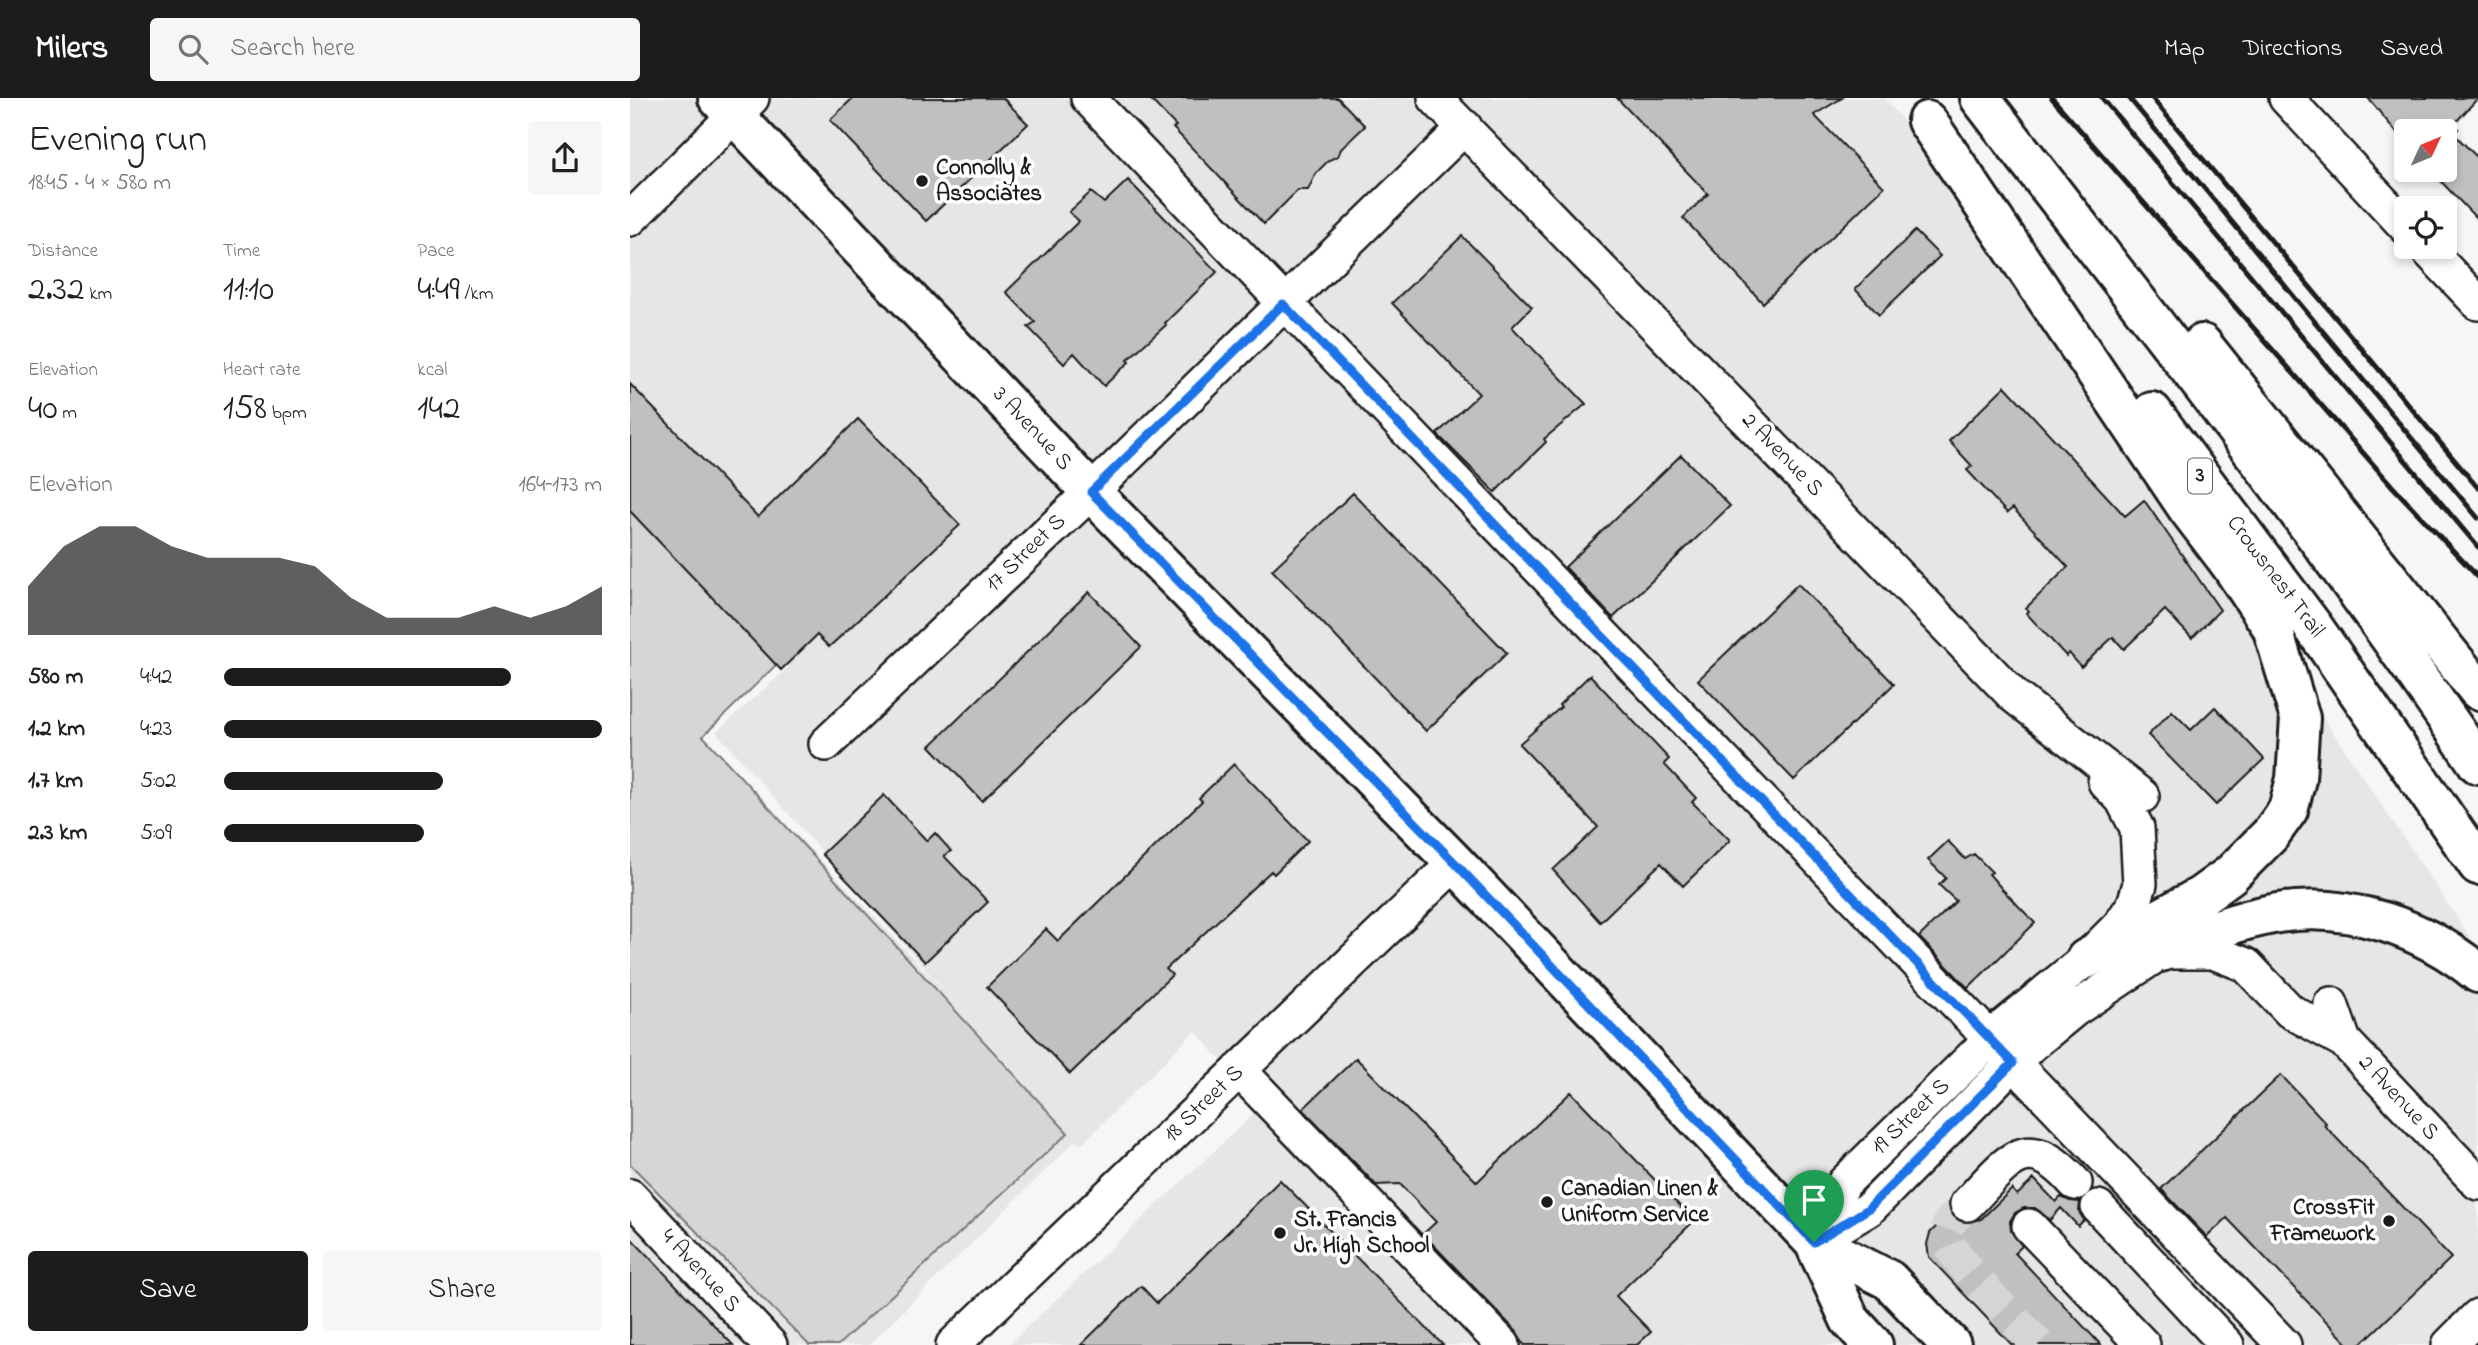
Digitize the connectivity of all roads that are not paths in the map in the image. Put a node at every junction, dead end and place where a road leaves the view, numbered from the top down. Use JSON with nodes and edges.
{"nodes":[{"id":1,"x":1088,"y":98,"type":"edge"},
{"id":2,"x":1435,"y":98,"type":"edge"},
{"id":3,"x":1980,"y":98,"type":"edge"},
{"id":4,"x":2286,"y":98,"type":"edge"},
{"id":5,"x":734,"y":104,"type":"edge"},
{"id":6,"x":1917,"y":110,"type":"edge"},
{"id":7,"x":1465,"y":127,"type":"junction"},
{"id":8,"x":2394,"y":213,"type":"edge"},
{"id":9,"x":630,"y":219,"type":"edge"},
{"id":10,"x":2436,"y":259,"type":"edge"},
{"id":11,"x":2478,"y":303,"type":"edge"},
{"id":12,"x":1283,"y":304,"type":"junction"},
{"id":13,"x":1091,"y":492,"type":"junction"},
{"id":14,"x":2412,"y":667,"type":"junction"},
{"id":15,"x":2478,"y":690,"type":"edge"},
{"id":16,"x":2014,"y":696,"type":"junction"},
{"id":17,"x":826,"y":744,"type":"dead end"},
{"id":18,"x":2478,"y":751,"type":"edge"},
{"id":19,"x":2478,"y":764,"type":"edge"},
{"id":20,"x":2143,"y":796,"type":"dead end"},
{"id":21,"x":1455,"y":863,"type":"junction"},
{"id":22,"x":2478,"y":865,"type":"edge"},
{"id":23,"x":2161,"y":952,"type":"junction"},
{"id":24,"x":2086,"y":959,"type":"junction"},
{"id":25,"x":2478,"y":973,"type":"edge"},
{"id":26,"x":2331,"y":1004,"type":"dead end"},
{"id":27,"x":1990,"y":1039,"type":"junction"},
{"id":28,"x":2344,"y":1041,"type":"junction"},
{"id":29,"x":2013,"y":1063,"type":"junction"},
{"id":30,"x":1239,"y":1070,"type":"junction"},
{"id":31,"x":2075,"y":1183,"type":"dead end"},
{"id":32,"x":2478,"y":1183,"type":"edge"},
{"id":33,"x":630,"y":1196,"type":"edge"},
{"id":34,"x":1967,"y":1204,"type":"tunnel mouth"},
{"id":35,"x":2098,"y":1208,"type":"dead end"},
{"id":36,"x":2029,"y":1226,"type":"dead end"},
{"id":37,"x":1814,"y":1242,"type":"junction"},
{"id":38,"x":2478,"y":1316,"type":"edge"},
{"id":39,"x":770,"y":1345,"type":"edge"},
{"id":40,"x":953,"y":1345,"type":"edge"},
{"id":41,"x":1503,"y":1345,"type":"edge"},
{"id":42,"x":1873,"y":1345,"type":"edge"},
{"id":43,"x":1951,"y":1345,"type":"edge"},
{"id":44,"x":2143,"y":1345,"type":"edge"},
{"id":45,"x":2227,"y":1345,"type":"edge"},
{"id":46,"x":2284,"y":1345,"type":"edge"},
{"id":47,"x":2449,"y":1345,"type":"edge"}],
"edges":[{"from":1,"to":12,"type":"street"},
{"from":2,"to":7,"type":"street","name":"2 Avenue S"},
{"from":3,"to":14,"type":"main road"},
{"from":3,"to":15,"type":"main road"},
{"from":4,"to":8,"type":"street"},
{"from":5,"to":9,"type":"street"},
{"from":5,"to":13,"type":"main road","name":"3 Avenue S"},
{"from":6,"to":22,"type":"main road","name":"Crowsnest Trail","number":"3"},
{"from":6,"to":24,"type":"main road"},
{"from":7,"to":12,"type":"street","name":"17 Street S"},
{"from":7,"to":16,"type":"street","name":"2 Avenue S"},
{"from":10,"to":11,"type":"street"},
{"from":12,"to":13,"type":"street","name":"17 Street S"},
{"from":12,"to":27,"type":"street"},
{"from":13,"to":17,"type":"street","name":"17 Street S"},
{"from":13,"to":21,"type":"main road","name":"3 Avenue S"},
{"from":14,"to":18,"type":"main road"},
{"from":14,"to":19,"type":"main road"},
{"from":16,"to":20,"type":"street","name":"2 Avenue S"},
{"from":16,"to":24,"type":"street","name":"19 Street S"},
{"from":21,"to":30,"type":"street","name":"18 Street S"},
{"from":21,"to":37,"type":"main road","name":"3 Avenue S"},
{"from":23,"to":25,"type":"main road"},
{"from":23,"to":28,"type":"street"},
{"from":23,"to":29,"type":"street","name":"19 Street S"},
{"from":24,"to":27,"type":"street","name":"19 Street S"},
{"from":26,"to":28,"type":"street","name":"2 Avenue S"},
{"from":27,"to":29,"type":"street"},
{"from":27,"to":37,"type":"street","name":"19 Street S"},
{"from":28,"to":32,"type":"street","name":"2 Avenue S"},
{"from":29,"to":37,"type":"street","name":"19 Street S"},
{"from":29,"to":46,"type":"street"},
{"from":30,"to":40,"type":"street","name":"18 Street S"},
{"from":30,"to":41,"type":"street"},
{"from":31,"to":34,"type":"street"},
{"from":33,"to":39,"type":"street","name":"4 Avenue S"},
{"from":35,"to":45,"type":"street"},
{"from":36,"to":44,"type":"street"},
{"from":37,"to":42,"type":"main road","name":"3 Avenue S"},
{"from":37,"to":43,"type":"main road","name":"3 Avenue S"},
{"from":38,"to":47,"type":"street"}]}
